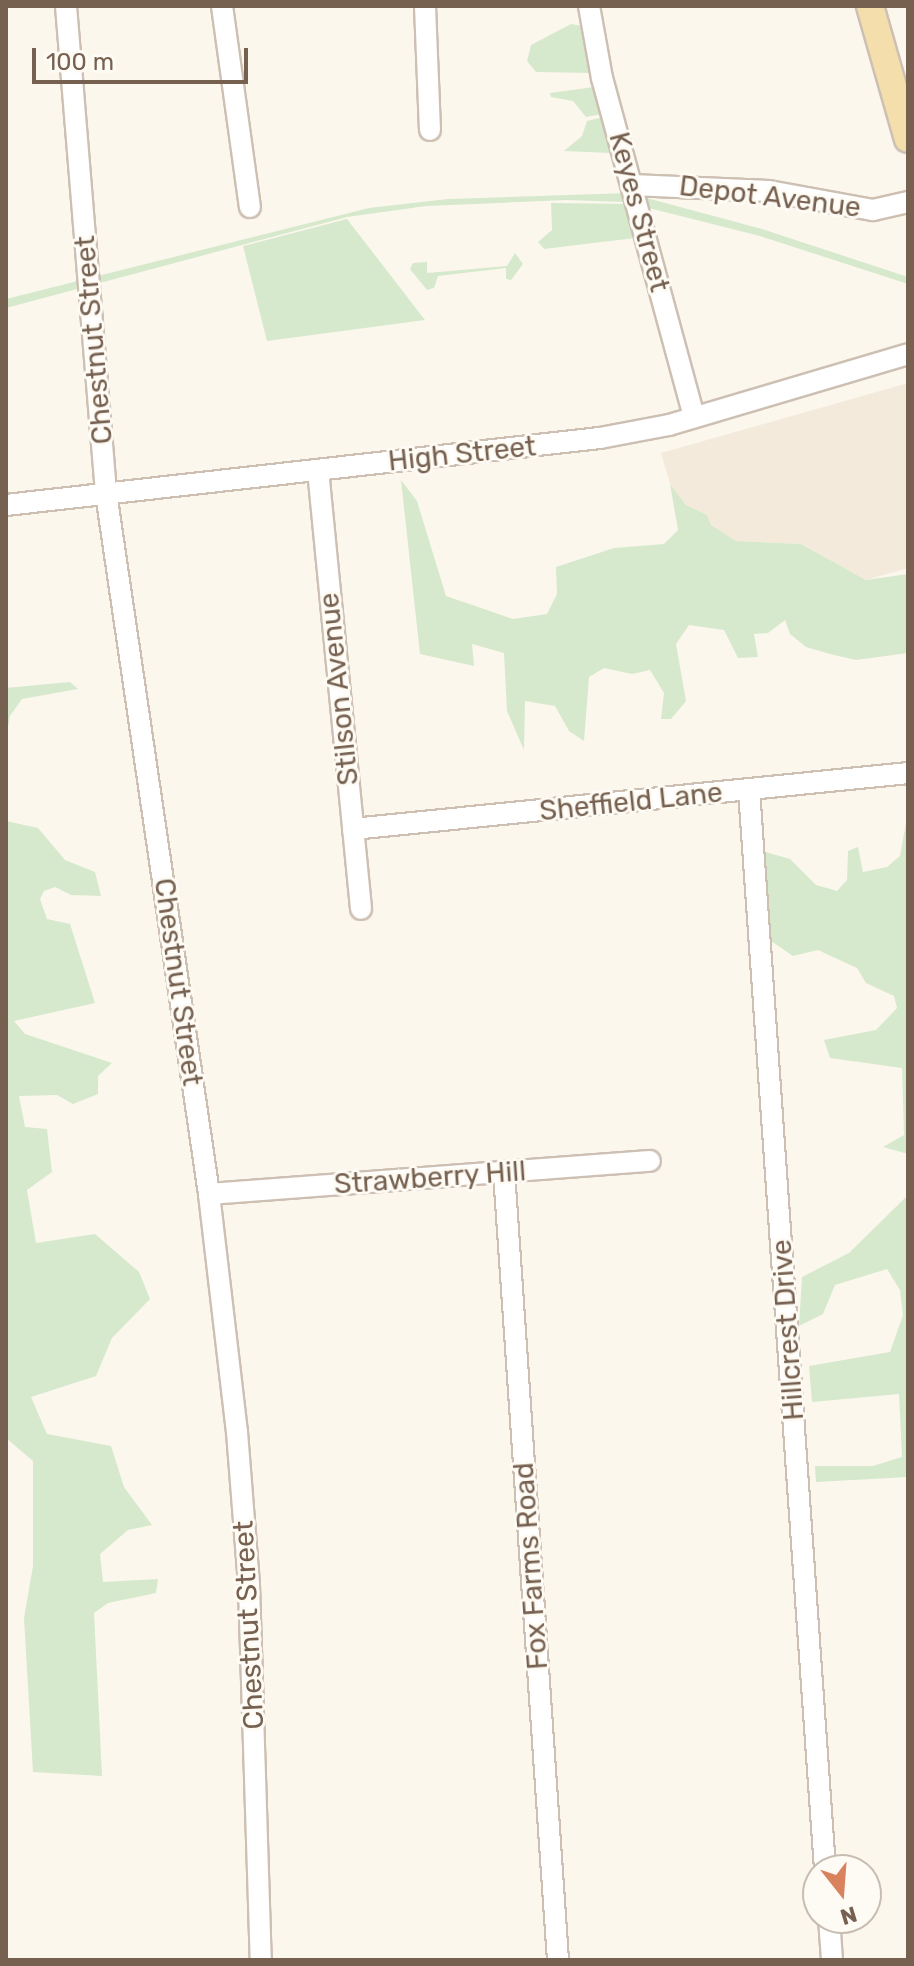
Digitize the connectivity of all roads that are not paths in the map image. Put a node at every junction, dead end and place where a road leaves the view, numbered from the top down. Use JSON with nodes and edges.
{"nodes":[{"id":1,"x":66,"y":6,"type":"edge"},
{"id":2,"x":222,"y":6,"type":"edge"},
{"id":3,"x":425,"y":6,"type":"edge"},
{"id":4,"x":589,"y":6,"type":"edge"},
{"id":5,"x":870,"y":6,"type":"edge"},
{"id":6,"x":430,"y":130,"type":"dead end"},
{"id":7,"x":908,"y":139,"type":"edge"},
{"id":8,"x":632,"y":185,"type":"junction"},
{"id":9,"x":908,"y":202,"type":"edge"},
{"id":10,"x":250,"y":207,"type":"dead end"},
{"id":11,"x":908,"y":354,"type":"edge"},
{"id":12,"x":694,"y":417,"type":"junction"},
{"id":13,"x":318,"y":470,"type":"junction"},
{"id":14,"x":106,"y":493,"type":"junction"},
{"id":15,"x":6,"y":505,"type":"edge"},
{"id":16,"x":908,"y":773,"type":"edge"},
{"id":17,"x":749,"y":790,"type":"junction"},
{"id":18,"x":353,"y":829,"type":"junction"},
{"id":19,"x":361,"y":909,"type":"dead end"},
{"id":20,"x":650,"y":1161,"type":"dead end"},
{"id":21,"x":504,"y":1172,"type":"junction"},
{"id":22,"x":209,"y":1194,"type":"junction"},
{"id":23,"x":824,"y":1854,"type":"edge"},
{"id":24,"x":830,"y":1934,"type":"edge"},
{"id":25,"x":261,"y":1960,"type":"edge"},
{"id":26,"x":558,"y":1960,"type":"edge"},
{"id":27,"x":832,"y":1960,"type":"edge"}],
"edges":[{"from":1,"to":14,"type":"street","name":"Chestnut Street"},
{"from":2,"to":10,"type":"street"},
{"from":3,"to":6,"type":"street"},
{"from":4,"to":8,"type":"street","name":"Keyes Street"},
{"from":5,"to":7,"type":"main road"},
{"from":8,"to":9,"type":"street","name":"Depot Avenue"},
{"from":8,"to":12,"type":"street","name":"Keyes Street"},
{"from":11,"to":12,"type":"street","name":"High Street"},
{"from":12,"to":13,"type":"street","name":"High Street"},
{"from":13,"to":14,"type":"street","name":"High Street"},
{"from":13,"to":18,"type":"street","name":"Stilson Avenue"},
{"from":14,"to":15,"type":"street","name":"High Street"},
{"from":14,"to":22,"type":"street","name":"Chestnut Street"},
{"from":16,"to":17,"type":"street","name":"Sheffield Lane"},
{"from":17,"to":18,"type":"street","name":"Sheffield Lane"},
{"from":17,"to":23,"type":"street","name":"Hillcrest Drive"},
{"from":18,"to":19,"type":"street","name":"Stilson Avenue"},
{"from":20,"to":21,"type":"street","name":"Strawberry Hill"},
{"from":21,"to":22,"type":"street","name":"Strawberry Hill"},
{"from":21,"to":26,"type":"street","name":"Fox Farms Road"},
{"from":22,"to":25,"type":"street","name":"Chestnut Street"},
{"from":24,"to":27,"type":"street"}]}
